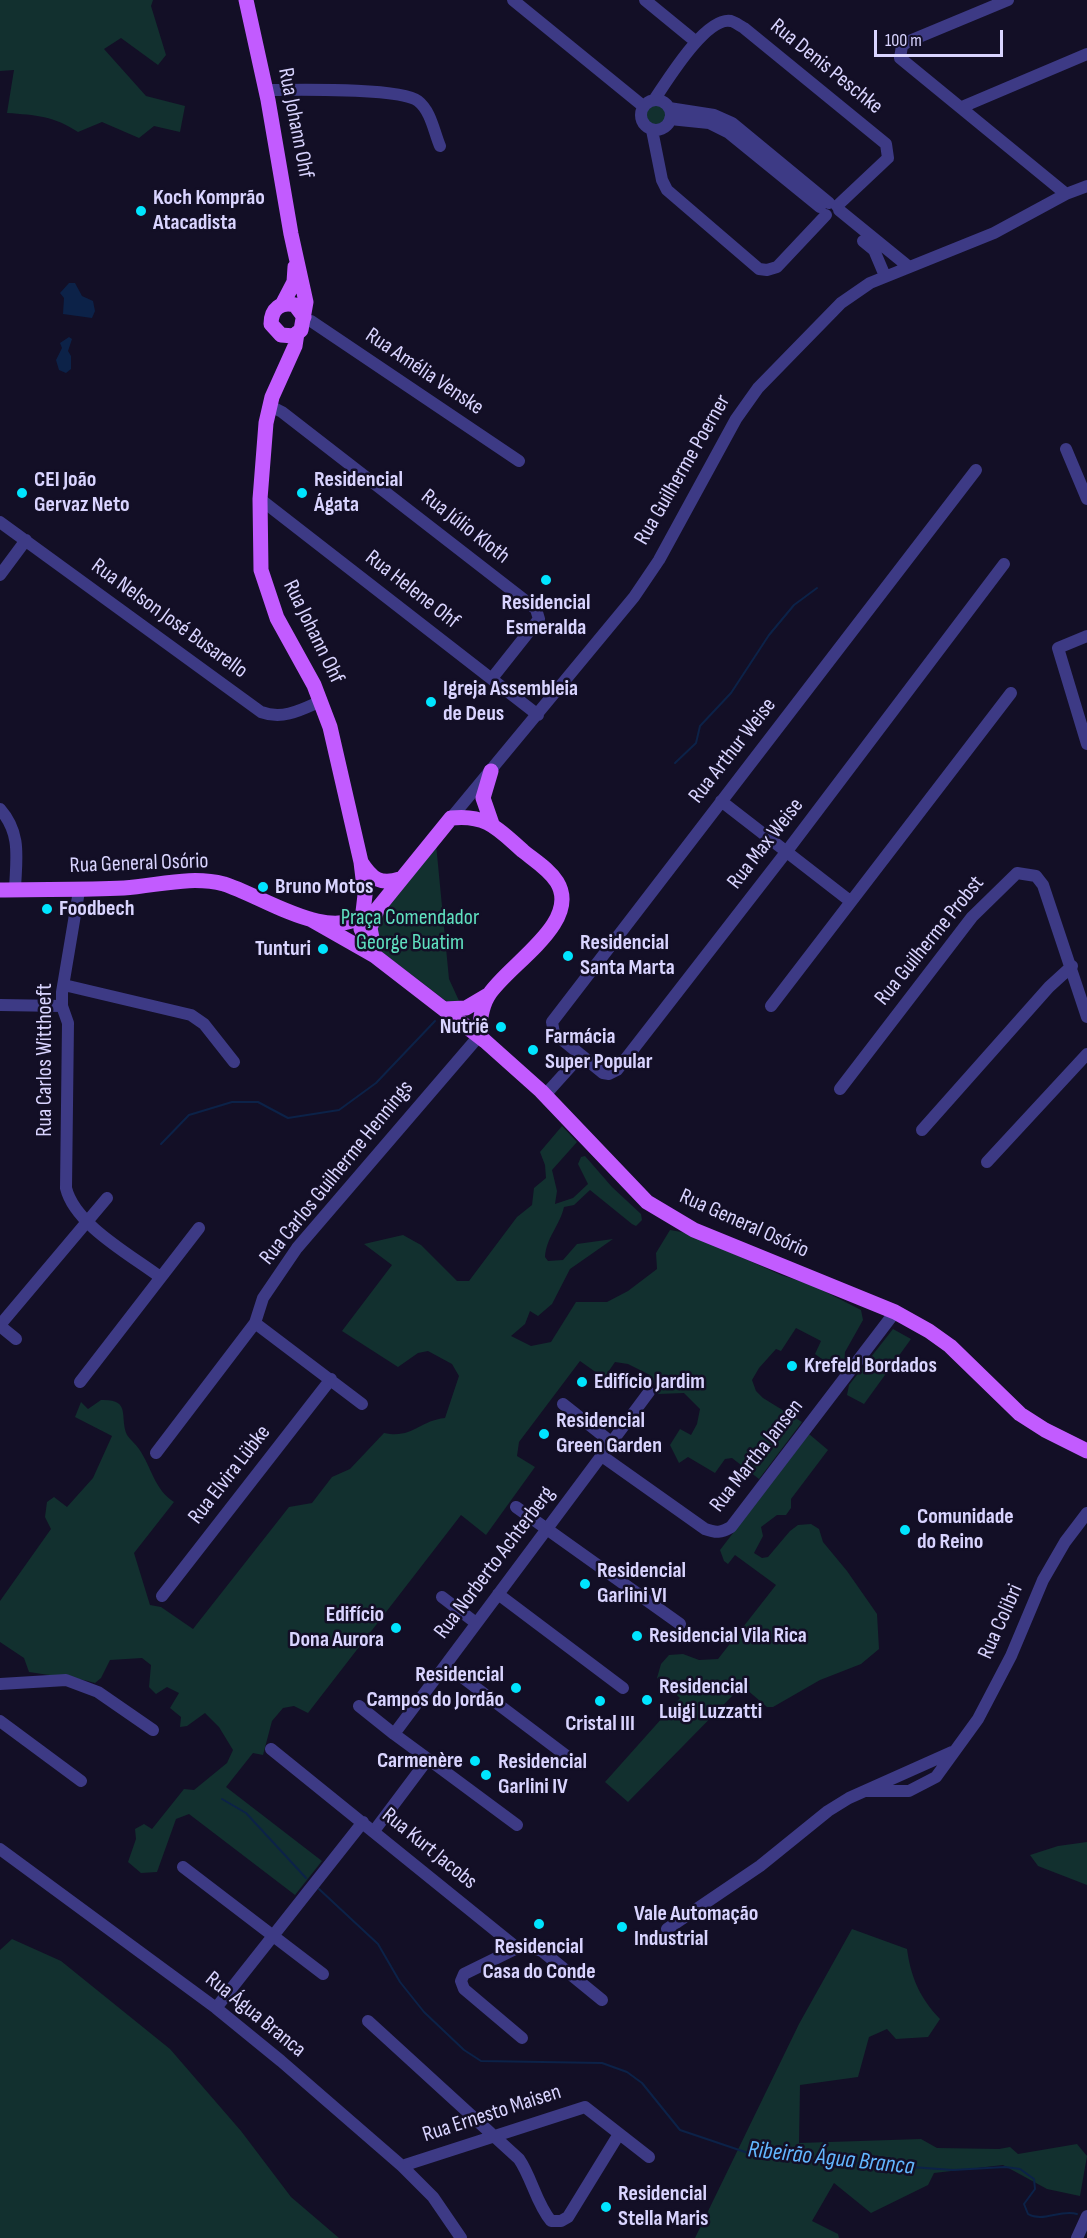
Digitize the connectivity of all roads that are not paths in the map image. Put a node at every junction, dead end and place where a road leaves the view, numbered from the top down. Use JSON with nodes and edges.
{"nodes":[{"id":1,"x":246,"y":0,"type":"edge"},
{"id":2,"x":513,"y":0,"type":"edge"},
{"id":3,"x":645,"y":0,"type":"edge"},
{"id":4,"x":1008,"y":0,"type":"edge"},
{"id":5,"x":695,"y":40,"type":"junction"},
{"id":6,"x":1087,"y":54,"type":"edge"},
{"id":7,"x":266,"y":90,"type":"junction"},
{"id":8,"x":649,"y":103,"type":"junction"},
{"id":9,"x":962,"y":106,"type":"junction"},
{"id":10,"x":670,"y":113,"type":"junction"},
{"id":11,"x":652,"y":130,"type":"junction"},
{"id":12,"x":440,"y":146,"type":"dead end"},
{"id":13,"x":1087,"y":186,"type":"edge"},
{"id":14,"x":1066,"y":194,"type":"junction"},
{"id":15,"x":832,"y":210,"type":"junction"},
{"id":16,"x":296,"y":255,"type":"junction"},
{"id":17,"x":909,"y":267,"type":"junction"},
{"id":18,"x":885,"y":276,"type":"junction"},
{"id":19,"x":282,"y":305,"type":"junction"},
{"id":20,"x":302,"y":324,"type":"junction"},
{"id":21,"x":277,"y":333,"type":"junction"},
{"id":22,"x":278,"y":384,"type":"junction"},
{"id":23,"x":270,"y":406,"type":"junction"},
{"id":24,"x":1066,"y":449,"type":"dead end"},
{"id":25,"x":519,"y":460,"type":"dead end"},
{"id":26,"x":976,"y":470,"type":"dead end"},
{"id":27,"x":260,"y":499,"type":"junction"},
{"id":28,"x":1087,"y":499,"type":"edge"},
{"id":29,"x":0,"y":522,"type":"edge"},
{"id":30,"x":26,"y":540,"type":"junction"},
{"id":31,"x":1004,"y":564,"type":"dead end"},
{"id":32,"x":0,"y":575,"type":"edge"},
{"id":33,"x":1087,"y":636,"type":"edge"},
{"id":34,"x":493,"y":677,"type":"junction"},
{"id":35,"x":1011,"y":693,"type":"dead end"},
{"id":36,"x":321,"y":701,"type":"junction"},
{"id":37,"x":538,"y":715,"type":"junction"},
{"id":38,"x":1087,"y":744,"type":"edge"},
{"id":39,"x":491,"y":771,"type":"junction"},
{"id":40,"x":721,"y":801,"type":"junction"},
{"id":41,"x":0,"y":809,"type":"edge"},
{"id":42,"x":451,"y":818,"type":"junction"},
{"id":43,"x":492,"y":824,"type":"junction"},
{"id":44,"x":786,"y":851,"type":"junction"},
{"id":45,"x":361,"y":862,"type":"junction"},
{"id":46,"x":400,"y":879,"type":"junction"},
{"id":47,"x":8,"y":890,"type":"edge"},
{"id":48,"x":79,"y":891,"type":"junction"},
{"id":49,"x":850,"y":901,"type":"junction"},
{"id":50,"x":362,"y":917,"type":"junction"},
{"id":51,"x":310,"y":919,"type":"junction"},
{"id":52,"x":375,"y":956,"type":"junction"},
{"id":53,"x":388,"y":965,"type":"junction"},
{"id":54,"x":1072,"y":966,"type":"junction"},
{"id":55,"x":64,"y":985,"type":"junction"},
{"id":56,"x":489,"y":995,"type":"junction"},
{"id":57,"x":0,"y":1005,"type":"edge"},
{"id":58,"x":62,"y":1006,"type":"junction"},
{"id":59,"x":771,"y":1006,"type":"dead end"},
{"id":60,"x":444,"y":1009,"type":"junction"},
{"id":61,"x":1087,"y":1017,"type":"edge"},
{"id":62,"x":478,"y":1036,"type":"junction"},
{"id":63,"x":1087,"y":1054,"type":"edge"},
{"id":64,"x":580,"y":1055,"type":"junction"},
{"id":65,"x":234,"y":1062,"type":"dead end"},
{"id":66,"x":840,"y":1089,"type":"dead end"},
{"id":67,"x":545,"y":1095,"type":"junction"},
{"id":68,"x":922,"y":1130,"type":"dead end"},
{"id":69,"x":987,"y":1162,"type":"dead end"},
{"id":70,"x":107,"y":1198,"type":"dead end"},
{"id":71,"x":87,"y":1222,"type":"junction"},
{"id":72,"x":199,"y":1228,"type":"dead end"},
{"id":73,"x":160,"y":1277,"type":"junction"},
{"id":74,"x":895,"y":1312,"type":"junction"},
{"id":75,"x":255,"y":1323,"type":"junction"},
{"id":76,"x":0,"y":1325,"type":"edge"},
{"id":77,"x":16,"y":1339,"type":"dead end"},
{"id":78,"x":332,"y":1379,"type":"junction"},
{"id":79,"x":80,"y":1382,"type":"dead end"},
{"id":80,"x":649,"y":1392,"type":"dead end"},
{"id":81,"x":362,"y":1404,"type":"dead end"},
{"id":82,"x":563,"y":1404,"type":"dead end"},
{"id":83,"x":611,"y":1442,"type":"junction"},
{"id":84,"x":1087,"y":1451,"type":"edge"},
{"id":85,"x":156,"y":1453,"type":"dead end"},
{"id":86,"x":602,"y":1456,"type":"junction"},
{"id":87,"x":516,"y":1507,"type":"dead end"},
{"id":88,"x":1087,"y":1513,"type":"edge"},
{"id":89,"x":547,"y":1528,"type":"junction"},
{"id":90,"x":498,"y":1594,"type":"junction"},
{"id":91,"x":162,"y":1596,"type":"dead end"},
{"id":92,"x":442,"y":1597,"type":"dead end"},
{"id":93,"x":476,"y":1623,"type":"junction"},
{"id":94,"x":681,"y":1624,"type":"dead end"},
{"id":95,"x":446,"y":1665,"type":"junction"},
{"id":96,"x":0,"y":1684,"type":"edge"},
{"id":97,"x":623,"y":1688,"type":"dead end"},
{"id":98,"x":359,"y":1706,"type":"dead end"},
{"id":99,"x":0,"y":1721,"type":"edge"},
{"id":100,"x":153,"y":1730,"type":"dead end"},
{"id":101,"x":394,"y":1734,"type":"junction"},
{"id":102,"x":272,"y":1749,"type":"dead end"},
{"id":103,"x":956,"y":1750,"type":"junction"},
{"id":104,"x":428,"y":1760,"type":"junction"},
{"id":105,"x":572,"y":1760,"type":"dead end"},
{"id":106,"x":929,"y":1764,"type":"junction"},
{"id":107,"x":898,"y":1776,"type":"junction"},
{"id":108,"x":936,"y":1777,"type":"junction"},
{"id":109,"x":81,"y":1781,"type":"dead end"},
{"id":110,"x":866,"y":1791,"type":"junction"},
{"id":111,"x":901,"y":1792,"type":"junction"},
{"id":112,"x":363,"y":1822,"type":"junction"},
{"id":113,"x":517,"y":1826,"type":"dead end"},
{"id":114,"x":374,"y":1831,"type":"junction"},
{"id":115,"x":0,"y":1849,"type":"edge"},
{"id":116,"x":183,"y":1867,"type":"dead end"},
{"id":117,"x":667,"y":1929,"type":"dead end"},
{"id":118,"x":274,"y":1935,"type":"junction"},
{"id":119,"x":517,"y":1948,"type":"junction"},
{"id":120,"x":323,"y":1974,"type":"dead end"},
{"id":121,"x":602,"y":2000,"type":"dead end"},
{"id":122,"x":216,"y":2008,"type":"junction"},
{"id":123,"x":368,"y":2021,"type":"dead end"},
{"id":124,"x":522,"y":2038,"type":"dead end"},
{"id":125,"x":494,"y":2134,"type":"junction"},
{"id":126,"x":619,"y":2134,"type":"junction"},
{"id":127,"x":649,"y":2157,"type":"dead end"},
{"id":128,"x":402,"y":2166,"type":"junction"},
{"id":129,"x":1087,"y":2217,"type":"edge"},
{"id":130,"x":461,"y":2238,"type":"edge"},
{"id":131,"x":1077,"y":2238,"type":"edge"}],
"edges":[{"from":1,"to":7,"type":"main road","name":"Rua Johann Ohf"},
{"from":2,"to":8,"type":"street"},
{"from":3,"to":5,"type":"street"},
{"from":4,"to":9,"type":"street"},
{"from":5,"to":8,"type":"street","name":"Rua Denis Peschke"},
{"from":5,"to":15,"type":"street","name":"Rua Denis Peschke"},
{"from":6,"to":9,"type":"street"},
{"from":7,"to":12,"type":"street"},
{"from":7,"to":16,"type":"main road","name":"Rua Johann Ohf"},
{"from":8,"to":10,"type":"street"},
{"from":8,"to":11,"type":"street"},
{"from":9,"to":14,"type":"street"},
{"from":10,"to":11,"type":"street"},
{"from":10,"to":15,"type":"street"},
{"from":11,"to":15,"type":"street"},
{"from":13,"to":14,"type":"street","name":"Rua Guilherme Poerner"},
{"from":14,"to":17,"type":"street","name":"Rua Guilherme Poerner"},
{"from":15,"to":17,"type":"street"},
{"from":15,"to":18,"type":"street"},
{"from":16,"to":19,"type":"main road","name":"Rua Johann Ohf"},
{"from":16,"to":20,"type":"main road","name":"Rua Johann Ohf"},
{"from":17,"to":18,"type":"street","name":"Rua Guilherme Poerner"},
{"from":18,"to":37,"type":"street","name":"Rua Guilherme Poerner"},
{"from":19,"to":20,"type":"main road"},
{"from":19,"to":21,"type":"main road"},
{"from":20,"to":21,"type":"main road"},
{"from":20,"to":22,"type":"main road","name":"Rua Johann Ohf"},
{"from":20,"to":25,"type":"street","name":"Rua Amélia Venske"},
{"from":21,"to":22,"type":"main road","name":"Rua Johann Ohf"},
{"from":22,"to":23,"type":"main road","name":"Rua Johann Ohf"},
{"from":23,"to":27,"type":"main road","name":"Rua Johann Ohf"},
{"from":23,"to":34,"type":"street","name":"Rua Júlio Kloth"},
{"from":24,"to":28,"type":"street"},
{"from":26,"to":40,"type":"street","name":"Rua Arthur Weise"},
{"from":27,"to":34,"type":"street","name":"Rua Helene Ohf"},
{"from":27,"to":36,"type":"main road","name":"Rua Johann Ohf"},
{"from":29,"to":30,"type":"street","name":"Rua Nelson José Busarello"},
{"from":30,"to":32,"type":"street"},
{"from":30,"to":36,"type":"street","name":"Rua Nelson José Busarello"},
{"from":31,"to":44,"type":"street","name":"Rua Max Weise"},
{"from":33,"to":38,"type":"street"},
{"from":34,"to":37,"type":"street","name":"Rua Helene Ohf"},
{"from":35,"to":49,"type":"street"},
{"from":36,"to":45,"type":"main road","name":"Rua Johann Ohf"},
{"from":37,"to":39,"type":"street","name":"Rua Guilherme Poerner"},
{"from":39,"to":42,"type":"street","name":"Rua Guilherme Poerner"},
{"from":39,"to":43,"type":"main road"},
{"from":40,"to":44,"type":"street"},
{"from":40,"to":64,"type":"street","name":"Rua Arthur Weise"},
{"from":41,"to":47,"type":"street"},
{"from":42,"to":43,"type":"main road"},
{"from":42,"to":46,"type":"main road","name":"Rua Guilherme Poerner"},
{"from":43,"to":56,"type":"main road"},
{"from":44,"to":49,"type":"street"},
{"from":44,"to":64,"type":"street","name":"Rua Max Weise"},
{"from":45,"to":46,"type":"main road"},
{"from":45,"to":50,"type":"main road","name":"Rua Johann Ohf"},
{"from":46,"to":50,"type":"main road"},
{"from":46,"to":53,"type":"main road","name":"Rua General Osório"},
{"from":47,"to":48,"type":"main road","name":"Rua General Osório"},
{"from":48,"to":51,"type":"main road","name":"Rua General Osório"},
{"from":48,"to":55,"type":"street","name":"Rua Carlos Witthoeft"},
{"from":49,"to":59,"type":"street"},
{"from":50,"to":51,"type":"main road","name":"Rua General Osório"},
{"from":50,"to":52,"type":"main road","name":"Rua Johann Ohf"},
{"from":51,"to":52,"type":"main road","name":"Rua General Osório"},
{"from":52,"to":53,"type":"main road","name":"Rua General Osório"},
{"from":53,"to":60,"type":"main road","name":"Rua General Osório"},
{"from":54,"to":61,"type":"street","name":"Rua Guilherme Probst"},
{"from":54,"to":66,"type":"street","name":"Rua Guilherme Probst"},
{"from":54,"to":68,"type":"street"},
{"from":55,"to":58,"type":"street","name":"Rua Carlos Witthoeft"},
{"from":55,"to":65,"type":"street"},
{"from":56,"to":60,"type":"main road"},
{"from":56,"to":62,"type":"main road"},
{"from":57,"to":58,"type":"street"},
{"from":58,"to":71,"type":"street","name":"Rua Carlos Witthoeft"},
{"from":60,"to":62,"type":"main road","name":"Rua General Osório"},
{"from":62,"to":67,"type":"main road","name":"Rua General Osório"},
{"from":62,"to":75,"type":"street","name":"Rua Carlos Guilherme Hennings"},
{"from":63,"to":69,"type":"street"},
{"from":64,"to":67,"type":"street"},
{"from":67,"to":74,"type":"main road","name":"Rua General Osório"},
{"from":70,"to":71,"type":"street"},
{"from":71,"to":73,"type":"street","name":"Rua Carlos Witthoeft"},
{"from":71,"to":76,"type":"street"},
{"from":72,"to":73,"type":"street"},
{"from":73,"to":79,"type":"street"},
{"from":74,"to":84,"type":"main road","name":"Rua General Osório"},
{"from":74,"to":86,"type":"street","name":"Rua Martha Jansen"},
{"from":75,"to":78,"type":"street"},
{"from":75,"to":85,"type":"street","name":"Rua Carlos Guilherme Hennings"},
{"from":76,"to":77,"type":"street"},
{"from":78,"to":81,"type":"street"},
{"from":78,"to":91,"type":"street","name":"Rua Elvira Lübke"},
{"from":80,"to":83,"type":"street"},
{"from":82,"to":83,"type":"street"},
{"from":83,"to":86,"type":"street"},
{"from":86,"to":89,"type":"street","name":"Rua Norberto Achterberg"},
{"from":87,"to":89,"type":"street"},
{"from":88,"to":103,"type":"street","name":"Rua Colibri"},
{"from":89,"to":90,"type":"street","name":"Rua Norberto Achterberg"},
{"from":89,"to":94,"type":"street"},
{"from":90,"to":93,"type":"street","name":"Rua Norberto Achterberg"},
{"from":90,"to":97,"type":"street"},
{"from":92,"to":93,"type":"street"},
{"from":93,"to":95,"type":"street","name":"Rua Norberto Achterberg"},
{"from":95,"to":101,"type":"street","name":"Rua Norberto Achterberg"},
{"from":95,"to":105,"type":"street"},
{"from":96,"to":100,"type":"street"},
{"from":98,"to":101,"type":"street"},
{"from":99,"to":109,"type":"street"},
{"from":101,"to":104,"type":"street"},
{"from":102,"to":112,"type":"street"},
{"from":103,"to":106,"type":"street","name":"Rua Colibri"},
{"from":103,"to":108,"type":"street","name":"Rua Colibri"},
{"from":104,"to":113,"type":"street"},
{"from":104,"to":114,"type":"street"},
{"from":106,"to":107,"type":"street","name":"Rua Colibri"},
{"from":106,"to":108,"type":"street"},
{"from":107,"to":110,"type":"street","name":"Rua Colibri"},
{"from":107,"to":111,"type":"street"},
{"from":108,"to":111,"type":"street","name":"Rua Colibri"},
{"from":110,"to":111,"type":"street","name":"Rua Colibri"},
{"from":110,"to":117,"type":"street","name":"Rua Colibri"},
{"from":112,"to":114,"type":"street","name":"Rua Kurt Jacobs"},
{"from":112,"to":118,"type":"street","name":"Rua Kurt Jacobs"},
{"from":114,"to":119,"type":"street","name":"Rua Kurt Jacobs"},
{"from":115,"to":122,"type":"street","name":"Rua Água Branca"},
{"from":116,"to":118,"type":"street"},
{"from":118,"to":120,"type":"street"},
{"from":118,"to":122,"type":"street","name":"Rua Kurt Jacobs"},
{"from":119,"to":121,"type":"street","name":"Rua Kurt Jacobs"},
{"from":119,"to":124,"type":"street"},
{"from":122,"to":128,"type":"street","name":"Rua Água Branca"},
{"from":123,"to":125,"type":"street"},
{"from":125,"to":126,"type":"street","name":"Rua Ernesto Maisen"},
{"from":125,"to":126,"type":"street"},
{"from":125,"to":128,"type":"street","name":"Rua Ernesto Maisen"},
{"from":126,"to":127,"type":"street","name":"Rua Ernesto Maisen"},
{"from":128,"to":130,"type":"street","name":"Rua Água Branca"},
{"from":129,"to":131,"type":"street"}]}
